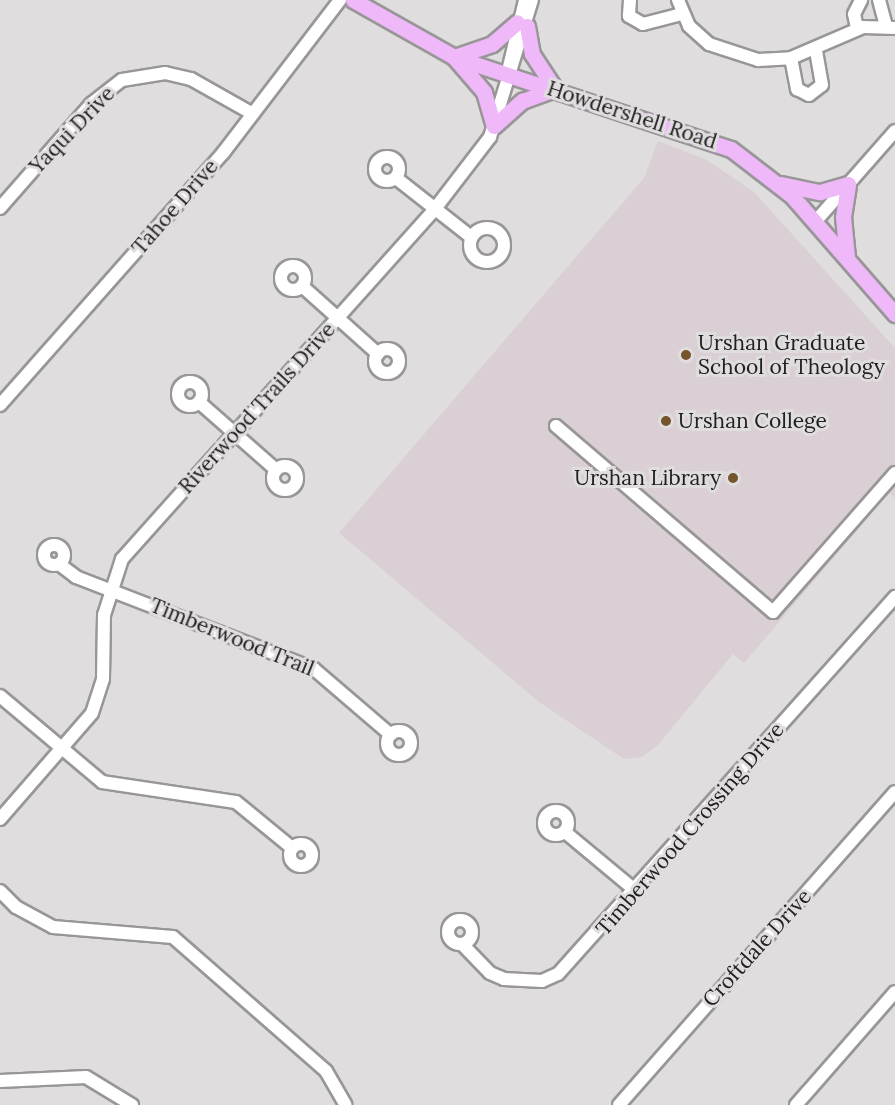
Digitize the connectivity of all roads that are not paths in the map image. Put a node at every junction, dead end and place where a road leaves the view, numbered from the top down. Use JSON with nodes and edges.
{"nodes":[{"id":1,"x":340,"y":0,"type":"edge"},
{"id":2,"x":353,"y":0,"type":"edge"},
{"id":3,"x":525,"y":0,"type":"edge"},
{"id":4,"x":532,"y":0,"type":"edge"},
{"id":5,"x":630,"y":0,"type":"edge"},
{"id":6,"x":678,"y":0,"type":"edge"},
{"id":7,"x":861,"y":0,"type":"edge"},
{"id":8,"x":879,"y":0,"type":"edge"},
{"id":9,"x":682,"y":14,"type":"junction"},
{"id":10,"x":522,"y":24,"type":"junction"},
{"id":11,"x":890,"y":27,"type":"edge"},
{"id":12,"x":857,"y":28,"type":"junction"},
{"id":13,"x":816,"y":50,"type":"junction"},
{"id":14,"x":454,"y":57,"type":"junction"},
{"id":15,"x":791,"y":58,"type":"junction"},
{"id":16,"x":508,"y":75,"type":"junction"},
{"id":17,"x":555,"y":89,"type":"junction"},
{"id":18,"x":253,"y":114,"type":"junction"},
{"id":19,"x":494,"y":126,"type":"junction"},
{"id":20,"x":895,"y":131,"type":"edge"},
{"id":21,"x":396,"y":178,"type":"dead end"},
{"id":22,"x":778,"y":183,"type":"junction"},
{"id":23,"x":848,"y":184,"type":"junction"},
{"id":24,"x":0,"y":208,"type":"edge"},
{"id":25,"x":434,"y":210,"type":"junction"},
{"id":26,"x":815,"y":222,"type":"junction"},
{"id":27,"x":471,"y":237,"type":"dead end"},
{"id":28,"x":847,"y":257,"type":"junction"},
{"id":29,"x":302,"y":286,"type":"dead end"},
{"id":30,"x":895,"y":314,"type":"edge"},
{"id":31,"x":338,"y":319,"type":"junction"},
{"id":32,"x":378,"y":354,"type":"dead end"},
{"id":33,"x":199,"y":402,"type":"dead end"},
{"id":34,"x":0,"y":405,"type":"edge"},
{"id":35,"x":556,"y":426,"type":"dead end"},
{"id":36,"x":234,"y":433,"type":"junction"},
{"id":37,"x":276,"y":470,"type":"dead end"},
{"id":38,"x":895,"y":473,"type":"edge"},
{"id":39,"x":59,"y":564,"type":"dead end"},
{"id":40,"x":110,"y":589,"type":"junction"},
{"id":41,"x":895,"y":597,"type":"edge"},
{"id":42,"x":0,"y":696,"type":"edge"},
{"id":43,"x":391,"y":735,"type":"dead end"},
{"id":44,"x":63,"y":750,"type":"junction"},
{"id":45,"x":895,"y":792,"type":"edge"},
{"id":46,"x":0,"y":819,"type":"edge"},
{"id":47,"x":565,"y":832,"type":"dead end"},
{"id":48,"x":292,"y":848,"type":"dead end"},
{"id":49,"x":0,"y":891,"type":"edge"},
{"id":50,"x":636,"y":891,"type":"junction"},
{"id":51,"x":462,"y":944,"type":"dead end"},
{"id":52,"x":895,"y":992,"type":"edge"},
{"id":53,"x":0,"y":1082,"type":"edge"},
{"id":54,"x":132,"y":1105,"type":"edge"},
{"id":55,"x":346,"y":1105,"type":"edge"},
{"id":56,"x":619,"y":1105,"type":"edge"},
{"id":57,"x":796,"y":1105,"type":"edge"}],
"edges":[{"from":1,"to":18,"type":"street","name":"Tahoe Drive"},
{"from":2,"to":14,"type":"main road","name":"Howdershell Road"},
{"from":3,"to":10,"type":"street"},
{"from":4,"to":10,"type":"street"},
{"from":5,"to":9,"type":"street"},
{"from":6,"to":9,"type":"street"},
{"from":7,"to":12,"type":"street"},
{"from":8,"to":11,"type":"street"},
{"from":9,"to":15,"type":"street"},
{"from":10,"to":14,"type":"main road"},
{"from":10,"to":16,"type":"street","name":"Riverwood Trails Drive"},
{"from":10,"to":17,"type":"main road"},
{"from":11,"to":12,"type":"street"},
{"from":12,"to":13,"type":"street"},
{"from":13,"to":15,"type":"street"},
{"from":13,"to":15,"type":"street"},
{"from":14,"to":16,"type":"main road","name":"Howdershell Road"},
{"from":14,"to":19,"type":"main road"},
{"from":16,"to":17,"type":"main road","name":"Howdershell Road"},
{"from":16,"to":19,"type":"street","name":"Riverwood Trails Drive"},
{"from":17,"to":19,"type":"main road"},
{"from":17,"to":22,"type":"main road","name":"Howdershell Road"},
{"from":18,"to":24,"type":"street","name":"Yaqui Drive"},
{"from":18,"to":34,"type":"street","name":"Tahoe Drive"},
{"from":19,"to":25,"type":"street","name":"Riverwood Trails Drive"},
{"from":20,"to":23,"type":"street"},
{"from":21,"to":25,"type":"street"},
{"from":22,"to":23,"type":"main road"},
{"from":22,"to":26,"type":"main road","name":"Howdershell Road"},
{"from":23,"to":26,"type":"street"},
{"from":23,"to":28,"type":"main road"},
{"from":25,"to":27,"type":"street"},
{"from":25,"to":31,"type":"street","name":"Riverwood Trails Drive"},
{"from":26,"to":28,"type":"main road","name":"Howdershell Road"},
{"from":28,"to":30,"type":"main road","name":"Howdershell Road"},
{"from":29,"to":31,"type":"street"},
{"from":31,"to":32,"type":"street"},
{"from":31,"to":36,"type":"street","name":"Riverwood Trails Drive"},
{"from":33,"to":36,"type":"street"},
{"from":35,"to":38,"type":"street"},
{"from":36,"to":37,"type":"street"},
{"from":36,"to":40,"type":"street","name":"Riverwood Trails Drive"},
{"from":39,"to":40,"type":"street","name":"Timberwood Trail"},
{"from":40,"to":43,"type":"street","name":"Timberwood Trail"},
{"from":40,"to":44,"type":"street","name":"Riverwood Trails Drive"},
{"from":41,"to":50,"type":"street","name":"Timberwood Crossing Drive"},
{"from":42,"to":44,"type":"street"},
{"from":44,"to":46,"type":"street","name":"Riverwood Trails Drive"},
{"from":44,"to":48,"type":"street"},
{"from":45,"to":56,"type":"street","name":"Croftdale Drive"},
{"from":47,"to":50,"type":"street"},
{"from":49,"to":55,"type":"street"},
{"from":50,"to":51,"type":"street","name":"Timberwood Crossing Drive"},
{"from":52,"to":57,"type":"street"},
{"from":53,"to":54,"type":"street"}]}
